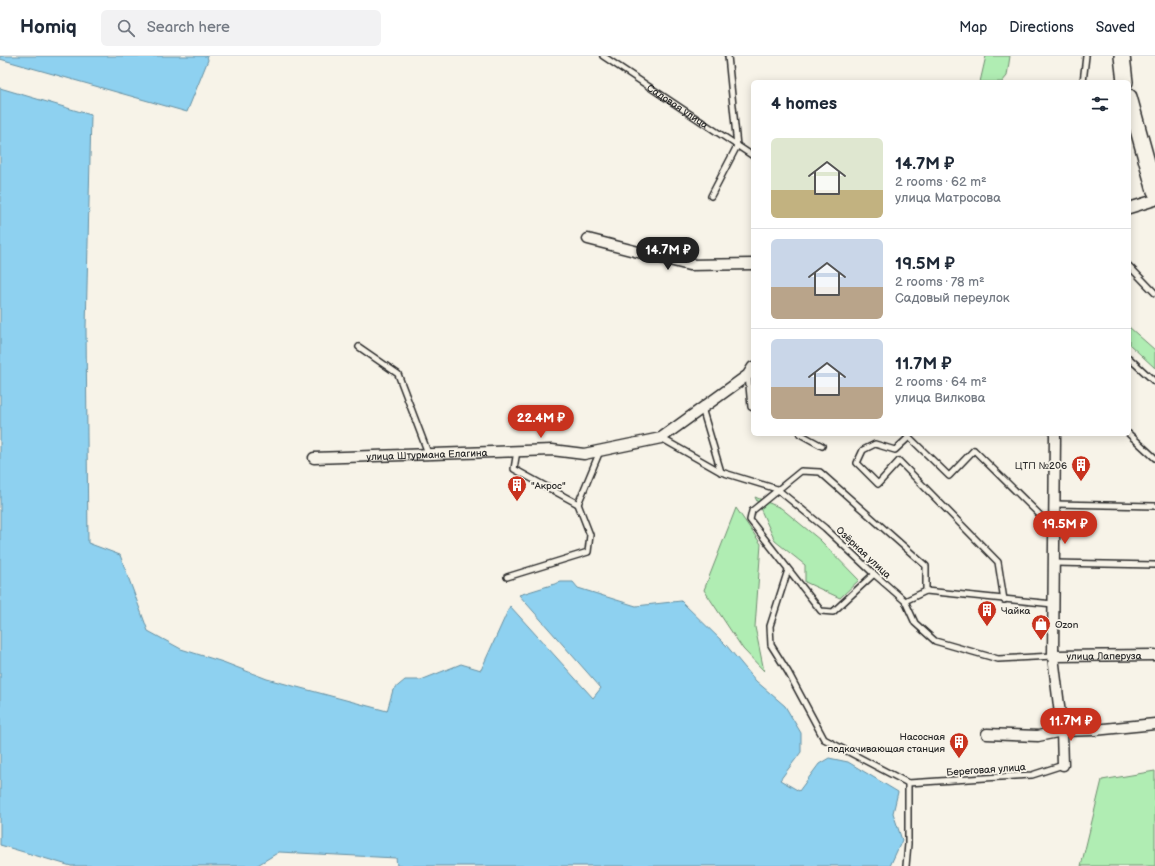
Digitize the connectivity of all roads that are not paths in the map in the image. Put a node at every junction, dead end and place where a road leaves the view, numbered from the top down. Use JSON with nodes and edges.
{"nodes":[{"id":1,"x":603,"y":56,"type":"edge"},
{"id":2,"x":728,"y":56,"type":"edge"},
{"id":3,"x":1086,"y":56,"type":"edge"},
{"id":4,"x":1122,"y":56,"type":"edge"},
{"id":5,"x":1084,"y":80,"type":"edge"},
{"id":6,"x":1125,"y":80,"type":"edge"},
{"id":7,"x":1131,"y":104,"type":"edge"},
{"id":8,"x":737,"y":146,"type":"junction"},
{"id":9,"x":751,"y":155,"type":"edge"},
{"id":10,"x":1155,"y":191,"type":"edge"},
{"id":11,"x":711,"y":196,"type":"dead end"},
{"id":12,"x":1155,"y":200,"type":"edge"},
{"id":13,"x":1131,"y":207,"type":"edge"},
{"id":14,"x":588,"y":239,"type":"dead end"},
{"id":15,"x":751,"y":264,"type":"edge"},
{"id":16,"x":1131,"y":268,"type":"edge"},
{"id":17,"x":1155,"y":293,"type":"edge"},
{"id":18,"x":359,"y":347,"type":"dead end"},
{"id":19,"x":1131,"y":360,"type":"edge"},
{"id":20,"x":751,"y":371,"type":"edge"},
{"id":21,"x":1155,"y":382,"type":"edge"},
{"id":22,"x":751,"y":407,"type":"edge"},
{"id":23,"x":702,"y":408,"type":"junction"},
{"id":24,"x":804,"y":436,"type":"edge"},
{"id":25,"x":908,"y":436,"type":"edge"},
{"id":26,"x":1056,"y":436,"type":"edge"},
{"id":27,"x":1131,"y":436,"type":"edge"},
{"id":28,"x":661,"y":438,"type":"junction"},
{"id":29,"x":822,"y":446,"type":"dead end"},
{"id":30,"x":517,"y":451,"type":"junction"},
{"id":31,"x":600,"y":451,"type":"junction"},
{"id":32,"x":428,"y":454,"type":"junction"},
{"id":33,"x":314,"y":458,"type":"dead end"},
{"id":34,"x":1155,"y":458,"type":"edge"},
{"id":35,"x":721,"y":472,"type":"junction"},
{"id":36,"x":777,"y":489,"type":"junction"},
{"id":37,"x":578,"y":504,"type":"junction"},
{"id":38,"x":1055,"y":504,"type":"junction"},
{"id":39,"x":1155,"y":506,"type":"edge"},
{"id":40,"x":1054,"y":517,"type":"junction"},
{"id":41,"x":1054,"y":563,"type":"junction"},
{"id":42,"x":1155,"y":565,"type":"edge"},
{"id":43,"x":788,"y":570,"type":"junction"},
{"id":44,"x":874,"y":574,"type":"junction"},
{"id":45,"x":507,"y":577,"type":"dead end"},
{"id":46,"x":926,"y":591,"type":"junction"},
{"id":47,"x":1004,"y":600,"type":"junction"},
{"id":48,"x":905,"y":601,"type":"junction"},
{"id":49,"x":1053,"y":604,"type":"junction"},
{"id":50,"x":1155,"y":655,"type":"edge"},
{"id":51,"x":1053,"y":656,"type":"junction"},
{"id":52,"x":1155,"y":724,"type":"edge"},
{"id":53,"x":1062,"y":731,"type":"junction"},
{"id":54,"x":987,"y":734,"type":"dead end"},
{"id":55,"x":1063,"y":765,"type":"joint"},
{"id":56,"x":908,"y":783,"type":"junction"},
{"id":57,"x":906,"y":866,"type":"edge"}],
"edges":[{"from":1,"to":8,"type":"lane","name":"Садовая улица"},
{"from":2,"to":8,"type":"lane"},
{"from":3,"to":5,"type":"lane"},
{"from":4,"to":6,"type":"main road"},
{"from":7,"to":10,"type":"main road"},
{"from":8,"to":9,"type":"lane","name":"Садовая улица"},
{"from":8,"to":11,"type":"lane"},
{"from":12,"to":13,"type":"street"},
{"from":14,"to":15,"type":"street"},
{"from":16,"to":17,"type":"lane"},
{"from":18,"to":32,"type":"lane"},
{"from":19,"to":21,"type":"lane"},
{"from":20,"to":22,"type":"lane"},
{"from":20,"to":23,"type":"street","name":"улица Штурмана Елагина"},
{"from":23,"to":28,"type":"street","name":"улица Штурмана Елагина"},
{"from":23,"to":35,"type":"lane"},
{"from":24,"to":29,"type":"lane"},
{"from":25,"to":40,"type":"lane"},
{"from":25,"to":47,"type":"lane"},
{"from":26,"to":38,"type":"street"},
{"from":27,"to":34,"type":"lane"},
{"from":28,"to":31,"type":"street","name":"улица Штурмана Елагина"},
{"from":28,"to":35,"type":"lane","name":"Озёрная улица"},
{"from":30,"to":31,"type":"street","name":"улица Штурмана Елагина"},
{"from":30,"to":32,"type":"street","name":"улица Штурмана Елагина"},
{"from":30,"to":37,"type":"lane"},
{"from":31,"to":37,"type":"lane"},
{"from":32,"to":33,"type":"street","name":"улица Штурмана Елагина"},
{"from":35,"to":36,"type":"lane","name":"Озёрная улица"},
{"from":36,"to":43,"type":"lane"},
{"from":36,"to":44,"type":"lane","name":"Озёрная улица"},
{"from":36,"to":46,"type":"lane"},
{"from":37,"to":45,"type":"lane"},
{"from":38,"to":39,"type":"lane"},
{"from":38,"to":40,"type":"street"},
{"from":40,"to":41,"type":"street"},
{"from":41,"to":42,"type":"lane"},
{"from":41,"to":49,"type":"street"},
{"from":43,"to":44,"type":"lane"},
{"from":43,"to":56,"type":"lane"},
{"from":44,"to":48,"type":"lane","name":"Озёрная улица"},
{"from":46,"to":47,"type":"lane"},
{"from":46,"to":48,"type":"lane"},
{"from":47,"to":49,"type":"lane"},
{"from":48,"to":51,"type":"lane","name":"Озёрная улица"},
{"from":49,"to":51,"type":"street"},
{"from":50,"to":51,"type":"street","name":"улица Лаперуза"},
{"from":51,"to":53,"type":"street"},
{"from":52,"to":53,"type":"street"},
{"from":53,"to":54,"type":"street"},
{"from":53,"to":55,"type":"street"},
{"from":55,"to":56,"type":"lane","name":"Береговая улица"},
{"from":56,"to":57,"type":"lane"}]}
